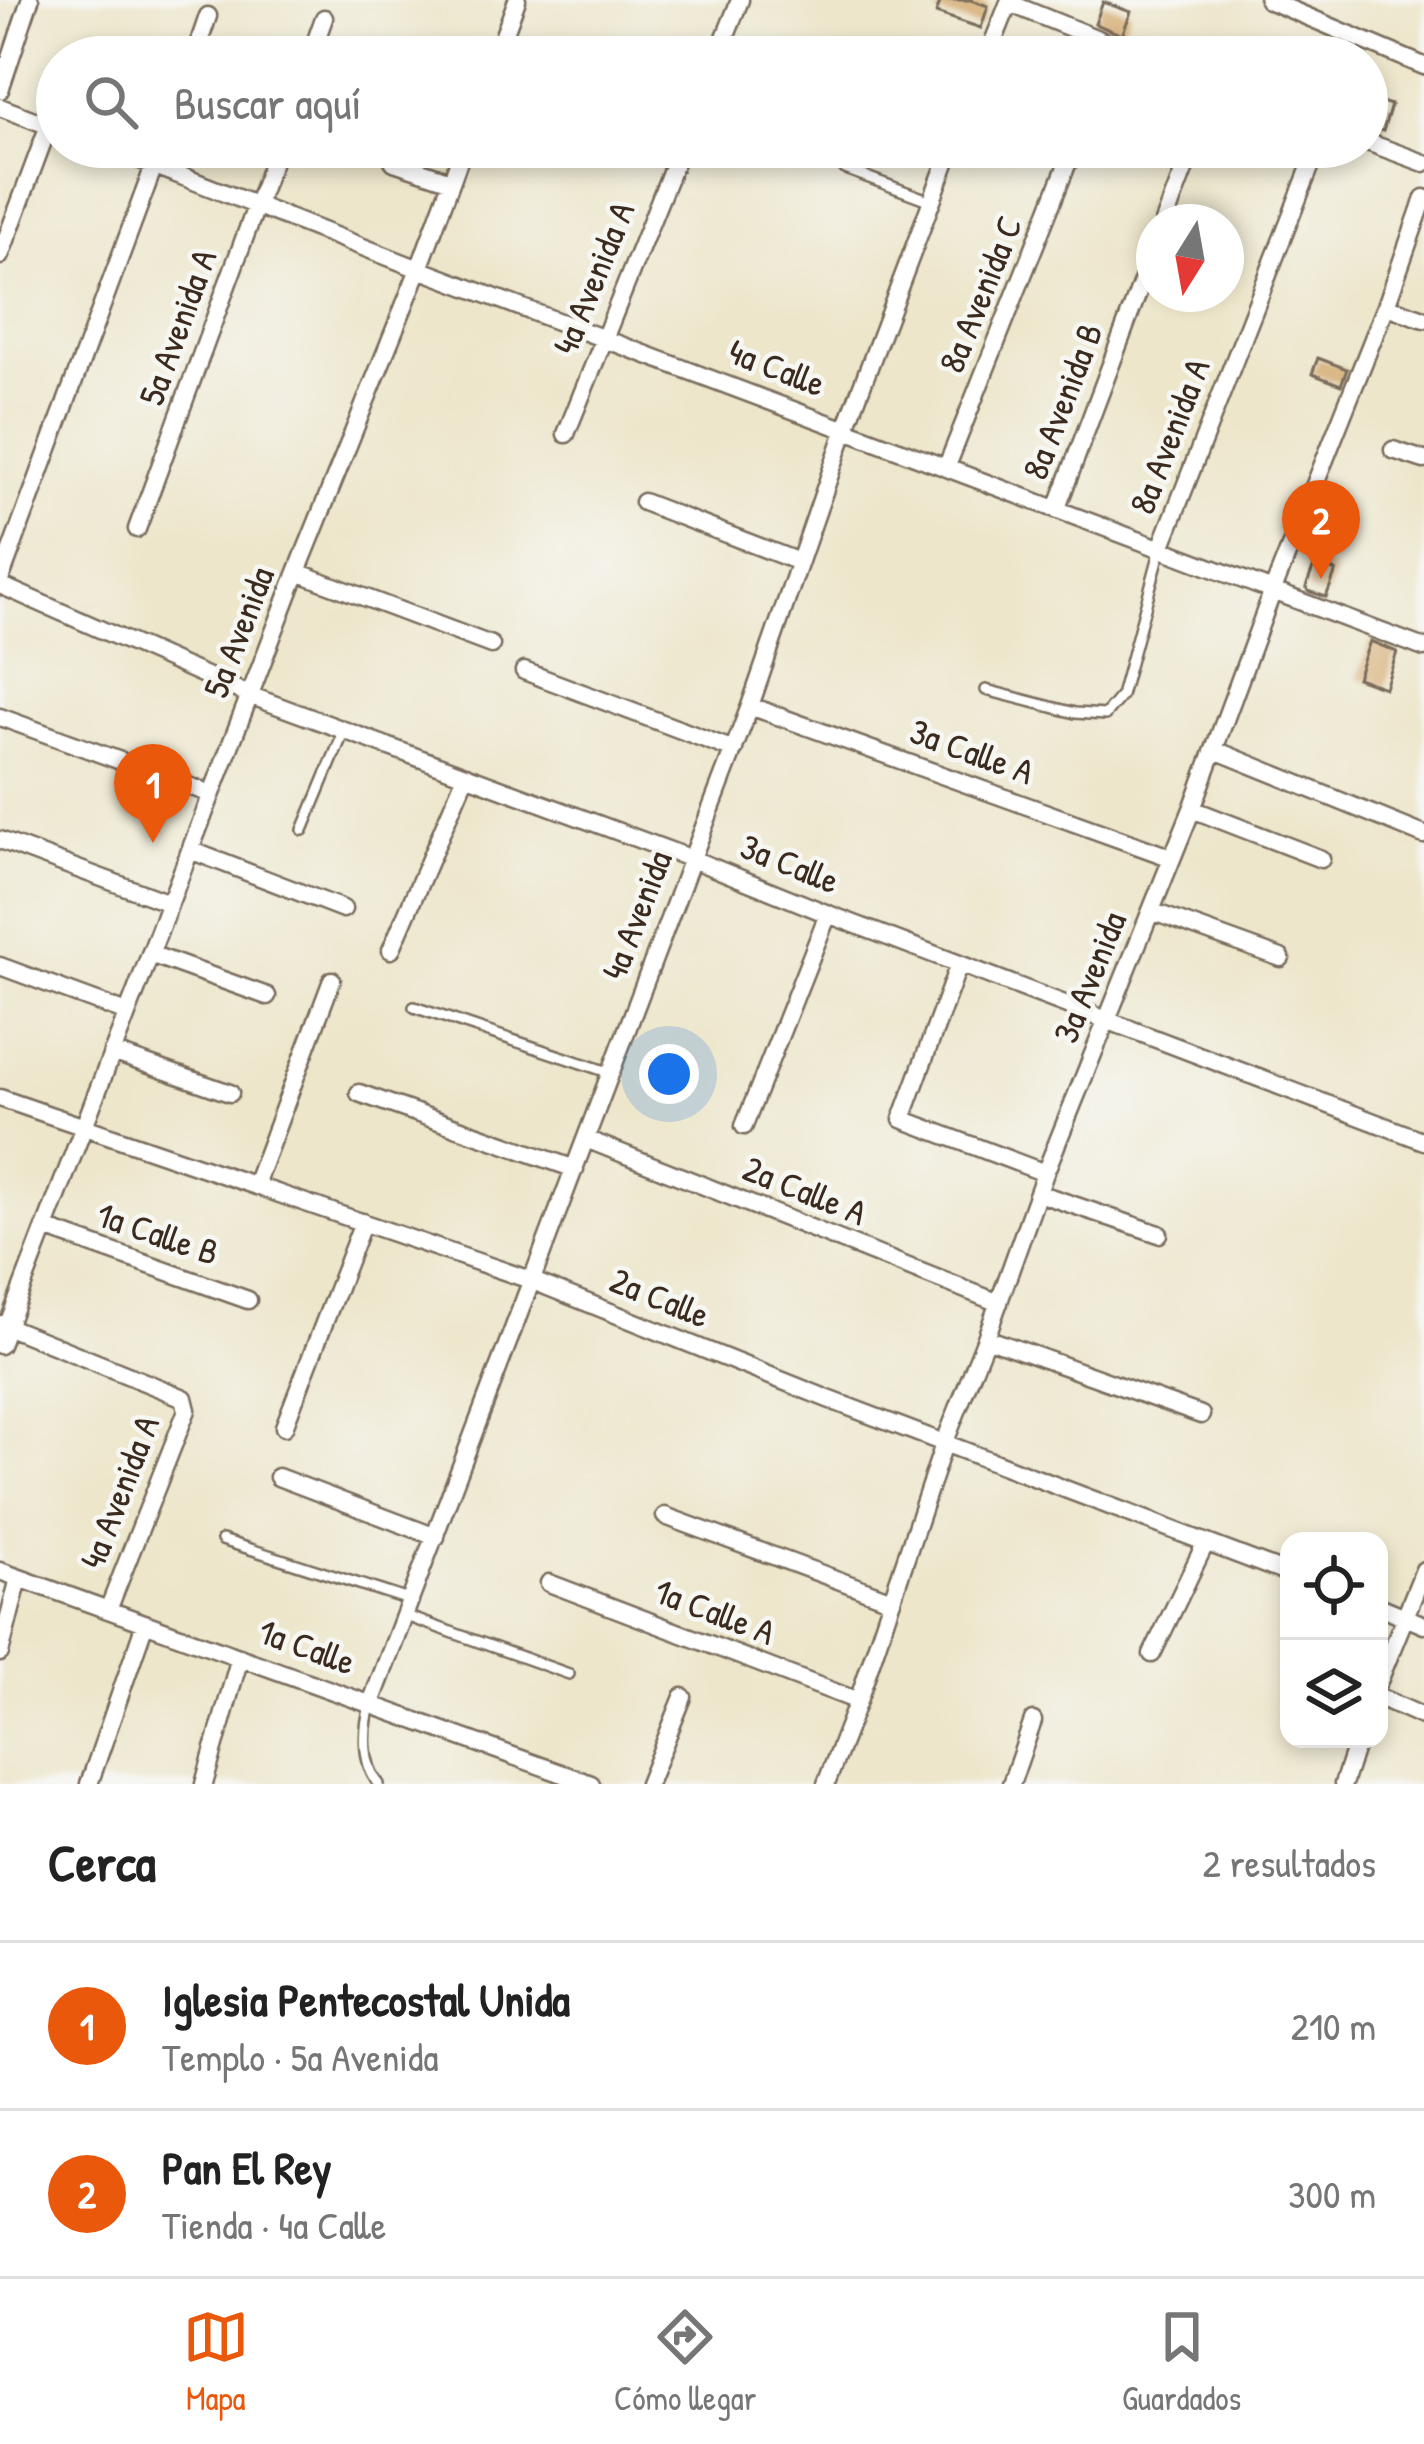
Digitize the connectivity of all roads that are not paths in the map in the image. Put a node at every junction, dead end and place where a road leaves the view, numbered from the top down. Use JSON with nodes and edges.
{"nodes":[{"id":1,"x":30,"y":0,"type":"edge"},
{"id":2,"x":517,"y":0,"type":"edge"},
{"id":3,"x":740,"y":0,"type":"edge"},
{"id":4,"x":1268,"y":0,"type":"edge"},
{"id":5,"x":1009,"y":1,"type":"edge"},
{"id":6,"x":208,"y":16,"type":"dead end"},
{"id":7,"x":324,"y":18,"type":"dead end"},
{"id":8,"x":201,"y":36,"type":"edge"},
{"id":9,"x":318,"y":36,"type":"edge"},
{"id":10,"x":504,"y":36,"type":"edge"},
{"id":11,"x":725,"y":36,"type":"edge"},
{"id":12,"x":996,"y":36,"type":"edge"},
{"id":13,"x":1080,"y":36,"type":"edge"},
{"id":14,"x":1353,"y":36,"type":"edge"},
{"id":15,"x":1388,"y":51,"type":"edge"},
{"id":16,"x":1424,"y":66,"type":"edge"},
{"id":17,"x":0,"y":90,"type":"edge"},
{"id":18,"x":0,"y":107,"type":"edge"},
{"id":19,"x":36,"y":121,"type":"edge"},
{"id":20,"x":1388,"y":150,"type":"edge"},
{"id":21,"x":1424,"y":163,"type":"edge"},
{"id":22,"x":36,"y":168,"type":"edge"},
{"id":23,"x":154,"y":168,"type":"edge"},
{"id":24,"x":183,"y":168,"type":"edge"},
{"id":25,"x":271,"y":168,"type":"edge"},
{"id":26,"x":412,"y":168,"type":"edge"},
{"id":27,"x":457,"y":168,"type":"edge"},
{"id":28,"x":673,"y":168,"type":"edge"},
{"id":29,"x":845,"y":168,"type":"edge"},
{"id":30,"x":944,"y":168,"type":"edge"},
{"id":31,"x":1066,"y":168,"type":"edge"},
{"id":32,"x":1184,"y":168,"type":"edge"},
{"id":33,"x":1310,"y":168,"type":"edge"},
{"id":34,"x":452,"y":181,"type":"junction"},
{"id":35,"x":1424,"y":198,"type":"edge"},
{"id":36,"x":931,"y":201,"type":"junction"},
{"id":37,"x":258,"y":204,"type":"junction"},
{"id":38,"x":1171,"y":204,"type":"edge"},
{"id":39,"x":0,"y":256,"type":"edge"},
{"id":40,"x":419,"y":269,"type":"junction"},
{"id":41,"x":1136,"y":298,"type":"edge"},
{"id":42,"x":1386,"y":306,"type":"junction"},
{"id":43,"x":1424,"y":319,"type":"edge"},
{"id":44,"x":605,"y":338,"type":"junction"},
{"id":45,"x":846,"y":428,"type":"junction"},
{"id":46,"x":566,"y":434,"type":"dead end"},
{"id":47,"x":1393,"y":450,"type":"dead end"},
{"id":48,"x":1424,"y":460,"type":"edge"},
{"id":49,"x":947,"y":466,"type":"junction"},
{"id":50,"x":643,"y":502,"type":"dead end"},
{"id":51,"x":1057,"y":508,"type":"junction"},
{"id":52,"x":136,"y":530,"type":"dead end"},
{"id":53,"x":1161,"y":548,"type":"junction"},
{"id":54,"x":800,"y":562,"type":"junction"},
{"id":55,"x":297,"y":572,"type":"junction"},
{"id":56,"x":0,"y":582,"type":"edge"},
{"id":57,"x":1273,"y":590,"type":"junction"},
{"id":58,"x":491,"y":644,"type":"dead end"},
{"id":59,"x":1424,"y":648,"type":"edge"},
{"id":60,"x":524,"y":671,"type":"dead end"},
{"id":61,"x":986,"y":690,"type":"dead end"},
{"id":62,"x":249,"y":695,"type":"junction"},
{"id":63,"x":750,"y":706,"type":"junction"},
{"id":64,"x":0,"y":717,"type":"edge"},
{"id":65,"x":342,"y":728,"type":"junction"},
{"id":66,"x":734,"y":750,"type":"junction"},
{"id":67,"x":1215,"y":750,"type":"junction"},
{"id":68,"x":466,"y":775,"type":"junction"},
{"id":69,"x":211,"y":794,"type":"junction"},
{"id":70,"x":1192,"y":809,"type":"junction"},
{"id":71,"x":303,"y":830,"type":"dead end"},
{"id":72,"x":1424,"y":835,"type":"edge"},
{"id":73,"x":0,"y":840,"type":"edge"},
{"id":74,"x":190,"y":850,"type":"junction"},
{"id":75,"x":1172,"y":858,"type":"junction"},
{"id":76,"x":692,"y":859,"type":"junction"},
{"id":77,"x":1321,"y":859,"type":"dead end"},
{"id":78,"x":170,"y":903,"type":"junction"},
{"id":79,"x":343,"y":909,"type":"dead end"},
{"id":80,"x":1151,"y":911,"type":"junction"},
{"id":81,"x":828,"y":914,"type":"junction"},
{"id":82,"x":391,"y":950,"type":"dead end"},
{"id":83,"x":150,"y":954,"type":"junction"},
{"id":84,"x":1280,"y":958,"type":"dead end"},
{"id":85,"x":959,"y":964,"type":"junction"},
{"id":86,"x":0,"y":966,"type":"edge"},
{"id":87,"x":332,"y":980,"type":"dead end"},
{"id":88,"x":268,"y":995,"type":"dead end"},
{"id":89,"x":414,"y":1007,"type":"dead end"},
{"id":90,"x":127,"y":1013,"type":"junction"},
{"id":91,"x":1109,"y":1019,"type":"junction"},
{"id":92,"x":112,"y":1052,"type":"junction"},
{"id":93,"x":611,"y":1073,"type":"junction"},
{"id":94,"x":230,"y":1093,"type":"dead end"},
{"id":95,"x":359,"y":1093,"type":"dead end"},
{"id":96,"x":0,"y":1098,"type":"edge"},
{"id":97,"x":84,"y":1125,"type":"junction"},
{"id":98,"x":744,"y":1126,"type":"dead end"},
{"id":99,"x":586,"y":1139,"type":"junction"},
{"id":100,"x":1424,"y":1141,"type":"edge"},
{"id":101,"x":575,"y":1169,"type":"junction"},
{"id":102,"x":1045,"y":1173,"type":"junction"},
{"id":103,"x":255,"y":1185,"type":"junction"},
{"id":104,"x":1038,"y":1193,"type":"junction"},
{"id":105,"x":362,"y":1222,"type":"junction"},
{"id":106,"x":45,"y":1228,"type":"junction"},
{"id":107,"x":1159,"y":1234,"type":"dead end"},
{"id":108,"x":532,"y":1281,"type":"junction"},
{"id":109,"x":248,"y":1300,"type":"dead end"},
{"id":110,"x":999,"y":1303,"type":"junction"},
{"id":111,"x":4,"y":1325,"type":"edge"},
{"id":112,"x":986,"y":1339,"type":"junction"},
{"id":113,"x":0,"y":1345,"type":"edge"},
{"id":114,"x":1201,"y":1415,"type":"dead end"},
{"id":115,"x":284,"y":1427,"type":"dead end"},
{"id":116,"x":944,"y":1444,"type":"junction"},
{"id":117,"x":278,"y":1477,"type":"dead end"},
{"id":118,"x":664,"y":1516,"type":"dead end"},
{"id":119,"x":436,"y":1537,"type":"junction"},
{"id":120,"x":222,"y":1540,"type":"dead end"},
{"id":121,"x":1204,"y":1544,"type":"junction"},
{"id":122,"x":1424,"y":1570,"type":"edge"},
{"id":123,"x":0,"y":1571,"type":"edge"},
{"id":124,"x":1280,"y":1571,"type":"edge"},
{"id":125,"x":19,"y":1578,"type":"junction"},
{"id":126,"x":549,"y":1583,"type":"dead end"},
{"id":127,"x":892,"y":1600,"type":"junction"},
{"id":128,"x":409,"y":1609,"type":"junction"},
{"id":129,"x":1388,"y":1609,"type":"edge"},
{"id":130,"x":108,"y":1610,"type":"junction"},
{"id":131,"x":1405,"y":1615,"type":"junction"},
{"id":132,"x":145,"y":1623,"type":"junction"},
{"id":133,"x":1424,"y":1624,"type":"edge"},
{"id":134,"x":0,"y":1653,"type":"edge"},
{"id":135,"x":1152,"y":1654,"type":"dead end"},
{"id":136,"x":240,"y":1657,"type":"junction"},
{"id":137,"x":1388,"y":1658,"type":"edge"},
{"id":138,"x":569,"y":1674,"type":"dead end"},
{"id":139,"x":683,"y":1697,"type":"dead end"},
{"id":140,"x":858,"y":1701,"type":"junction"},
{"id":141,"x":1388,"y":1701,"type":"edge"},
{"id":142,"x":371,"y":1703,"type":"junction"},
{"id":143,"x":1424,"y":1718,"type":"edge"},
{"id":144,"x":1033,"y":1721,"type":"dead end"},
{"id":145,"x":1355,"y":1748,"type":"edge"},
{"id":146,"x":89,"y":1784,"type":"edge"},
{"id":147,"x":205,"y":1784,"type":"edge"},
{"id":148,"x":380,"y":1784,"type":"edge"},
{"id":149,"x":591,"y":1784,"type":"edge"},
{"id":150,"x":648,"y":1784,"type":"edge"},
{"id":151,"x":826,"y":1784,"type":"edge"},
{"id":152,"x":1011,"y":1784,"type":"edge"},
{"id":153,"x":1343,"y":1784,"type":"edge"}],
"edges":[{"from":1,"to":17,"type":"street"},
{"from":2,"to":10,"type":"street"},
{"from":3,"to":11,"type":"street"},
{"from":4,"to":14,"type":"street"},
{"from":5,"to":12,"type":"street"},
{"from":5,"to":13,"type":"street"},
{"from":6,"to":8,"type":"street"},
{"from":7,"to":9,"type":"street"},
{"from":15,"to":16,"type":"street"},
{"from":18,"to":19,"type":"street"},
{"from":20,"to":21,"type":"street"},
{"from":22,"to":39,"type":"street"},
{"from":23,"to":56,"type":"street"},
{"from":24,"to":37,"type":"street","name":"4a Calle"},
{"from":25,"to":37,"type":"street","name":"5a Avenida A"},
{"from":26,"to":34,"type":"street"},
{"from":27,"to":34,"type":"street","name":"5a Avenida"},
{"from":28,"to":44,"type":"street","name":"4a Avenida A"},
{"from":29,"to":36,"type":"lane"},
{"from":30,"to":36,"type":"street","name":"4a Avenida"},
{"from":31,"to":49,"type":"street","name":"8a Avenida C"},
{"from":32,"to":38,"type":"street"},
{"from":33,"to":53,"type":"street","name":"8a Avenida A"},
{"from":34,"to":40,"type":"street","name":"5a Avenida"},
{"from":35,"to":42,"type":"street","name":"3a Avenida"},
{"from":36,"to":45,"type":"street","name":"4a Avenida"},
{"from":37,"to":40,"type":"street","name":"4a Calle"},
{"from":37,"to":52,"type":"street","name":"5a Avenida A"},
{"from":40,"to":44,"type":"street","name":"4a Calle"},
{"from":40,"to":55,"type":"street","name":"5a Avenida"},
{"from":41,"to":51,"type":"street","name":"8a Avenida B"},
{"from":42,"to":43,"type":"street"},
{"from":42,"to":57,"type":"street","name":"3a Avenida"},
{"from":44,"to":45,"type":"street","name":"4a Calle"},
{"from":44,"to":46,"type":"street","name":"4a Avenida A"},
{"from":45,"to":49,"type":"street","name":"4a Calle"},
{"from":45,"to":54,"type":"street","name":"4a Avenida"},
{"from":47,"to":48,"type":"street"},
{"from":49,"to":51,"type":"street","name":"4a Calle"},
{"from":50,"to":54,"type":"street"},
{"from":51,"to":53,"type":"street","name":"4a Calle"},
{"from":53,"to":57,"type":"street","name":"4a Calle"},
{"from":53,"to":61,"type":"lane"},
{"from":54,"to":63,"type":"street","name":"4a Avenida"},
{"from":55,"to":58,"type":"street"},
{"from":55,"to":62,"type":"street","name":"5a Avenida"},
{"from":56,"to":62,"type":"street","name":"3a Calle"},
{"from":57,"to":59,"type":"street","name":"4a Calle"},
{"from":57,"to":67,"type":"street","name":"3a Avenida"},
{"from":60,"to":66,"type":"street"},
{"from":62,"to":65,"type":"street","name":"3a Calle"},
{"from":62,"to":69,"type":"street","name":"5a Avenida"},
{"from":63,"to":66,"type":"street","name":"4a Avenida"},
{"from":63,"to":75,"type":"street","name":"3a Calle A"},
{"from":64,"to":69,"type":"street"},
{"from":65,"to":68,"type":"street","name":"3a Calle"},
{"from":65,"to":71,"type":"lane"},
{"from":66,"to":76,"type":"street","name":"4a Avenida"},
{"from":67,"to":70,"type":"street","name":"3a Avenida"},
{"from":67,"to":72,"type":"street"},
{"from":68,"to":76,"type":"street","name":"3a Calle"},
{"from":68,"to":82,"type":"street"},
{"from":69,"to":74,"type":"street","name":"5a Avenida"},
{"from":70,"to":75,"type":"street","name":"3a Avenida"},
{"from":70,"to":77,"type":"street"},
{"from":73,"to":78,"type":"street"},
{"from":74,"to":78,"type":"street","name":"5a Avenida"},
{"from":74,"to":79,"type":"street"},
{"from":75,"to":80,"type":"street","name":"3a Avenida"},
{"from":76,"to":81,"type":"street","name":"3a Calle"},
{"from":76,"to":93,"type":"street","name":"4a Avenida"},
{"from":78,"to":83,"type":"street","name":"5a Avenida"},
{"from":80,"to":84,"type":"street"},
{"from":80,"to":91,"type":"street","name":"3a Avenida"},
{"from":81,"to":85,"type":"street","name":"3a Calle"},
{"from":81,"to":98,"type":"street"},
{"from":83,"to":88,"type":"street"},
{"from":83,"to":90,"type":"street","name":"5a Avenida"},
{"from":85,"to":91,"type":"street","name":"3a Calle"},
{"from":85,"to":102,"type":"street"},
{"from":86,"to":90,"type":"street"},
{"from":87,"to":103,"type":"street"},
{"from":89,"to":93,"type":"lane"},
{"from":90,"to":92,"type":"street","name":"5a Avenida"},
{"from":91,"to":100,"type":"street","name":"3a Calle"},
{"from":91,"to":102,"type":"street","name":"3a Avenida"},
{"from":92,"to":94,"type":"street"},
{"from":92,"to":97,"type":"street","name":"5a Avenida"},
{"from":93,"to":99,"type":"street","name":"4a Avenida"},
{"from":95,"to":101,"type":"street"},
{"from":96,"to":97,"type":"street","name":"2a Calle"},
{"from":97,"to":103,"type":"street","name":"2a Calle"},
{"from":97,"to":106,"type":"street","name":"5a Avenida"},
{"from":99,"to":101,"type":"street","name":"4a Avenida"},
{"from":99,"to":110,"type":"street","name":"2a Calle A"},
{"from":101,"to":108,"type":"street","name":"4a Avenida"},
{"from":102,"to":104,"type":"street","name":"3a Avenida"},
{"from":103,"to":105,"type":"street","name":"2a Calle"},
{"from":104,"to":107,"type":"street"},
{"from":104,"to":110,"type":"street","name":"3a Avenida"},
{"from":105,"to":108,"type":"street","name":"2a Calle"},
{"from":105,"to":115,"type":"street"},
{"from":106,"to":109,"type":"street","name":"1a Calle B"},
{"from":106,"to":111,"type":"street","name":"5a Avenida"},
{"from":108,"to":116,"type":"street","name":"2a Calle"},
{"from":108,"to":119,"type":"street","name":"4a Avenida"},
{"from":110,"to":112,"type":"street","name":"3a Avenida"},
{"from":111,"to":113,"type":"street","name":"5a Avenida"},
{"from":111,"to":130,"type":"street","name":"4a Avenida A"},
{"from":112,"to":114,"type":"street"},
{"from":112,"to":116,"type":"street","name":"3a Avenida"},
{"from":116,"to":121,"type":"street","name":"2a Calle"},
{"from":116,"to":127,"type":"street","name":"3a Avenida"},
{"from":117,"to":119,"type":"street"},
{"from":118,"to":127,"type":"street"},
{"from":119,"to":128,"type":"street","name":"4a Avenida"},
{"from":120,"to":128,"type":"lane"},
{"from":121,"to":124,"type":"street","name":"2a Calle"},
{"from":121,"to":135,"type":"street"},
{"from":122,"to":131,"type":"street"},
{"from":123,"to":125,"type":"street","name":"1a Calle"},
{"from":125,"to":130,"type":"street","name":"1a Calle"},
{"from":125,"to":134,"type":"street"},
{"from":126,"to":140,"type":"street","name":"1a Calle A"},
{"from":127,"to":140,"type":"street","name":"3a Avenida"},
{"from":128,"to":138,"type":"lane"},
{"from":128,"to":142,"type":"street","name":"4a Avenida"},
{"from":129,"to":131,"type":"street"},
{"from":130,"to":132,"type":"street","name":"1a Calle"},
{"from":131,"to":133,"type":"street"},
{"from":131,"to":137,"type":"street"},
{"from":132,"to":136,"type":"street","name":"1a Calle"},
{"from":132,"to":146,"type":"street"},
{"from":136,"to":142,"type":"street","name":"1a Calle"},
{"from":136,"to":147,"type":"street"},
{"from":139,"to":150,"type":"street"},
{"from":140,"to":151,"type":"street","name":"3a Avenida"},
{"from":141,"to":143,"type":"street"},
{"from":142,"to":148,"type":"lane"},
{"from":142,"to":149,"type":"street","name":"1a Calle"},
{"from":144,"to":152,"type":"street"},
{"from":145,"to":153,"type":"street"}]}
